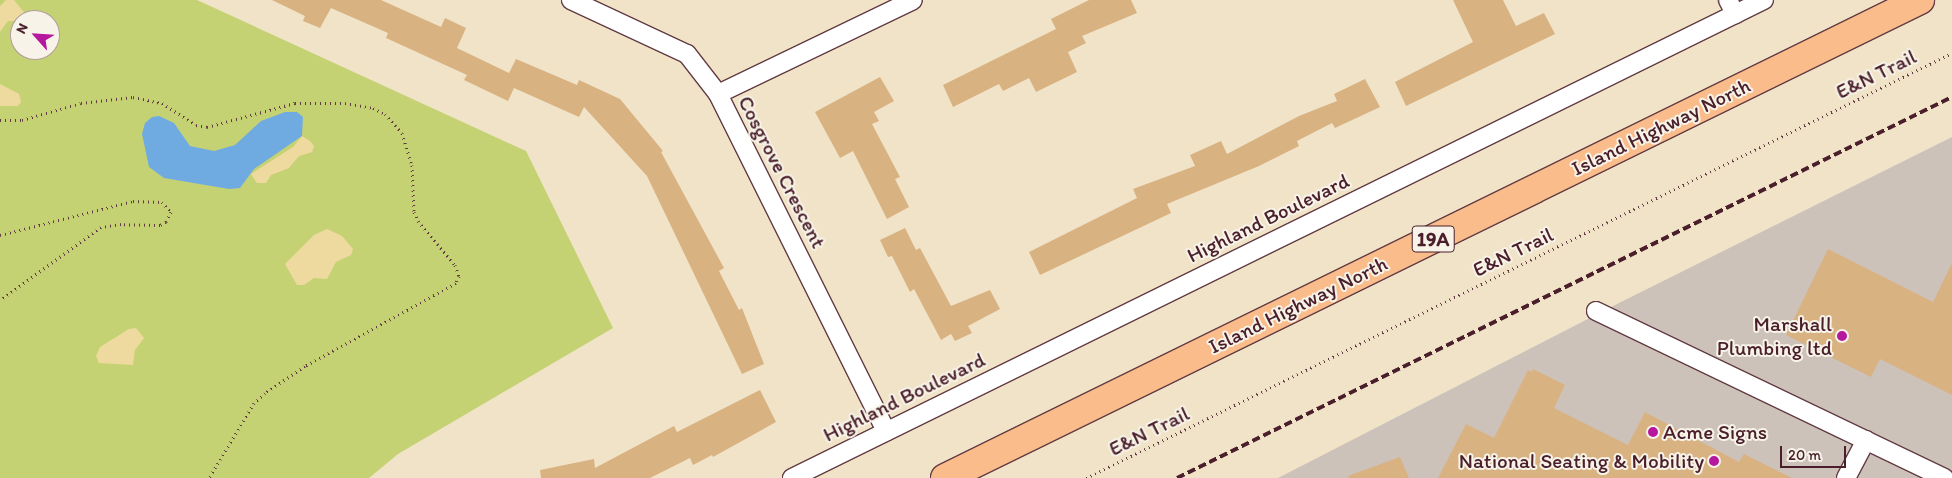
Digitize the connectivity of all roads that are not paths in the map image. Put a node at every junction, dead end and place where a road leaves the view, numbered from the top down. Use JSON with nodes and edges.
{"nodes":[{"id":1,"x":571,"y":0,"type":"edge"},
{"id":2,"x":913,"y":0,"type":"edge"},
{"id":3,"x":1764,"y":0,"type":"edge"},
{"id":4,"x":1920,"y":0,"type":"edge"},
{"id":5,"x":1731,"y":7,"type":"edge"},
{"id":6,"x":718,"y":94,"type":"junction"},
{"id":7,"x":1596,"y":311,"type":"dead end"},
{"id":8,"x":886,"y":430,"type":"junction"},
{"id":9,"x":1866,"y":440,"type":"junction"},
{"id":10,"x":792,"y":478,"type":"edge"},
{"id":11,"x":946,"y":478,"type":"edge"},
{"id":12,"x":1846,"y":478,"type":"edge"},
{"id":13,"x":1944,"y":478,"type":"edge"}],
"edges":[{"from":1,"to":6,"type":"street","name":"Cosgrove Crescent"},
{"from":2,"to":6,"type":"street"},
{"from":3,"to":5,"type":"street","name":"Highland Boulevard"},
{"from":4,"to":11,"type":"main road","name":"Island Highway North","number":"19A"},
{"from":5,"to":8,"type":"street","name":"Highland Boulevard"},
{"from":6,"to":8,"type":"street","name":"Cosgrove Crescent"},
{"from":7,"to":9,"type":"street"},
{"from":8,"to":10,"type":"street","name":"Highland Boulevard"},
{"from":9,"to":12,"type":"street"},
{"from":9,"to":13,"type":"street"}]}
